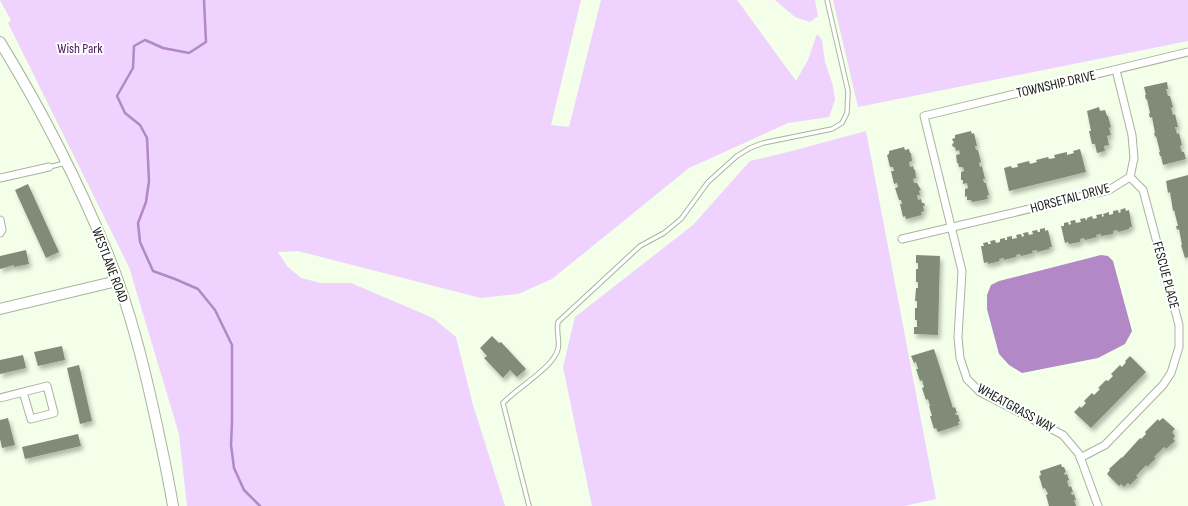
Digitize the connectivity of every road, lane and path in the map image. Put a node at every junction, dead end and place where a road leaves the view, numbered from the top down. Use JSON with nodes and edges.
{"nodes":[{"id":1,"x":827,"y":0,"type":"edge"},
{"id":2,"x":0,"y":42,"type":"edge"},
{"id":3,"x":1188,"y":52,"type":"edge"},
{"id":4,"x":1116,"y":70,"type":"junction"},
{"id":5,"x":924,"y":116,"type":"joint"},
{"id":6,"x":66,"y":163,"type":"junction"},
{"id":7,"x":49,"y":167,"type":"joint"},
{"id":8,"x":1130,"y":177,"type":"junction"},
{"id":9,"x":0,"y":178,"type":"edge"},
{"id":10,"x":0,"y":220,"type":"edge"},
{"id":11,"x":950,"y":228,"type":"junction"},
{"id":12,"x":0,"y":233,"type":"edge"},
{"id":13,"x":902,"y":239,"type":"dead end"},
{"id":14,"x":118,"y":282,"type":"junction"},
{"id":15,"x":0,"y":309,"type":"edge"},
{"id":16,"x":23,"y":392,"type":"junction"},
{"id":17,"x":0,"y":398,"type":"edge"},
{"id":18,"x":1080,"y":458,"type":"junction"},
{"id":19,"x":173,"y":506,"type":"edge"},
{"id":20,"x":529,"y":506,"type":"edge"},
{"id":21,"x":1098,"y":506,"type":"edge"}],
"edges":[{"from":1,"to":20,"type":"lane"},
{"from":2,"to":6,"type":"main road","name":"WESTLANE ROAD"},
{"from":3,"to":4,"type":"street","name":"TOWNSHIP DRIVE"},
{"from":4,"to":5,"type":"street","name":"TOWNSHIP DRIVE"},
{"from":4,"to":8,"type":"street"},
{"from":5,"to":11,"type":"street","name":"WHEATGRASS WAY"},
{"from":6,"to":7,"type":"lane"},
{"from":6,"to":14,"type":"main road","name":"WESTLANE ROAD"},
{"from":7,"to":9,"type":"street"},
{"from":8,"to":11,"type":"street","name":"HORSETAIL DRIVE"},
{"from":8,"to":18,"type":"street","name":"FESCUE PLACE"},
{"from":10,"to":12,"type":"street"},
{"from":11,"to":13,"type":"street","name":"HORSETAIL DRIVE"},
{"from":11,"to":18,"type":"street","name":"WHEATGRASS WAY"},
{"from":14,"to":15,"type":"main road"},
{"from":14,"to":19,"type":"main road","name":"WESTLANE ROAD"},
{"from":16,"to":16,"type":"street"},
{"from":16,"to":17,"type":"street"},
{"from":18,"to":21,"type":"street","name":"WHEATGRASS WAY"}]}
